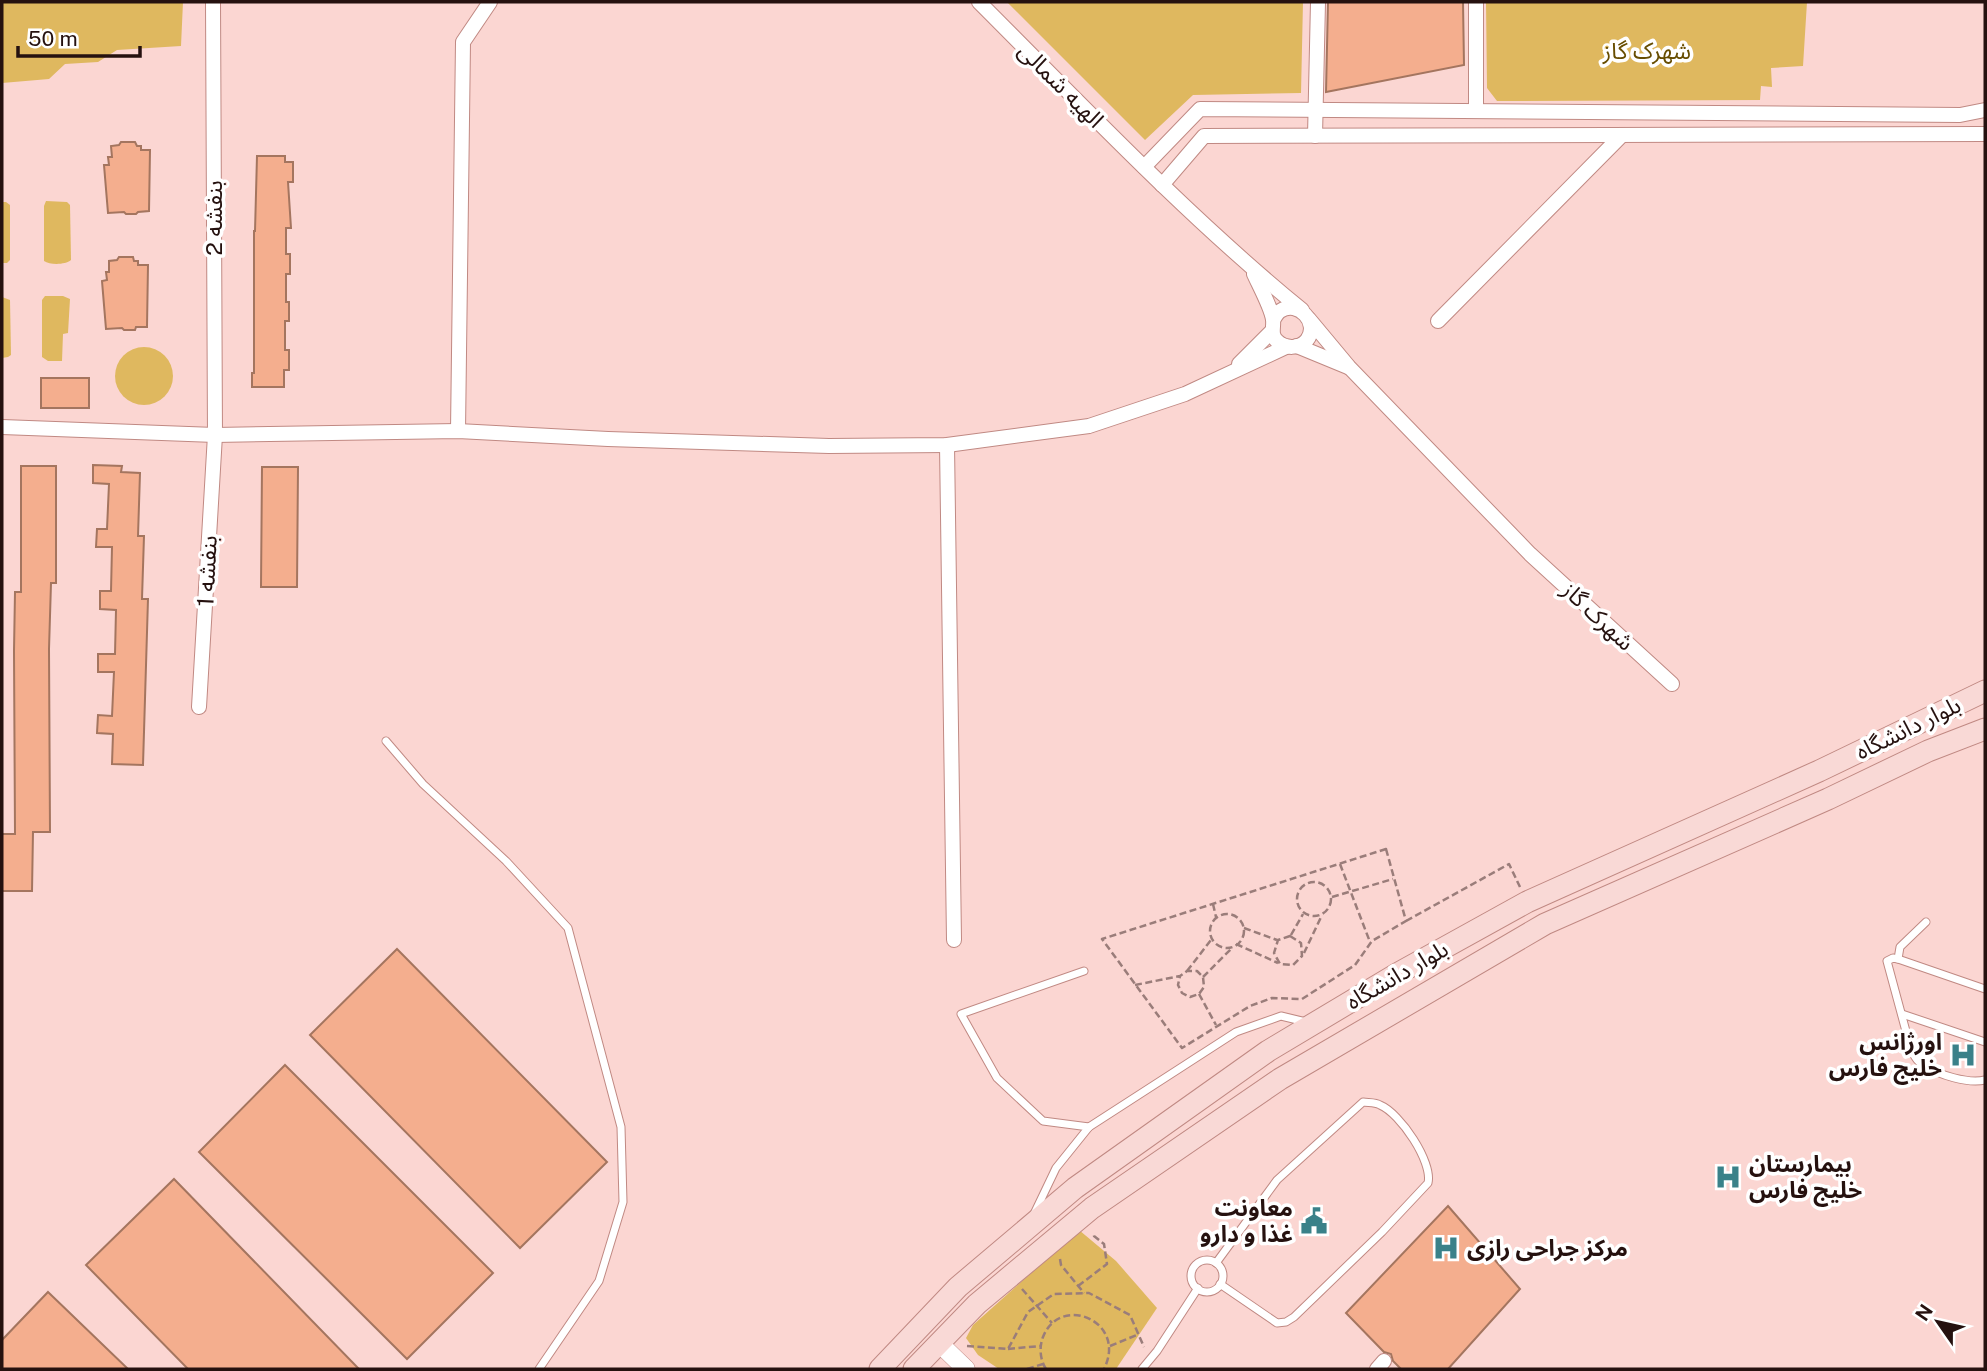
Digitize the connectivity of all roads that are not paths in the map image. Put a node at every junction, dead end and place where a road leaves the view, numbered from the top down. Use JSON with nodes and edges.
{"nodes":[{"id":1,"x":213,"y":2,"type":"edge"},
{"id":2,"x":490,"y":2,"type":"edge"},
{"id":3,"x":979,"y":2,"type":"edge"},
{"id":4,"x":1318,"y":2,"type":"edge"},
{"id":5,"x":1476,"y":2,"type":"edge"},
{"id":6,"x":1316,"y":110,"type":"junction"},
{"id":7,"x":1476,"y":110,"type":"junction"},
{"id":8,"x":1985,"y":110,"type":"edge"},
{"id":9,"x":1842,"y":114,"type":"junction"},
{"id":10,"x":1985,"y":134,"type":"edge"},
{"id":11,"x":1841,"y":135,"type":"junction"},
{"id":12,"x":1315,"y":136,"type":"junction"},
{"id":13,"x":1621,"y":136,"type":"junction"},
{"id":14,"x":1143,"y":167,"type":"junction"},
{"id":15,"x":1162,"y":185,"type":"junction"},
{"id":16,"x":1252,"y":270,"type":"junction"},
{"id":17,"x":1305,"y":315,"type":"junction"},
{"id":18,"x":1438,"y":321,"type":"dead end"},
{"id":19,"x":1273,"y":325,"type":"junction"},
{"id":20,"x":1292,"y":346,"type":"junction"},
{"id":21,"x":1349,"y":367,"type":"junction"},
{"id":22,"x":1233,"y":370,"type":"junction"},
{"id":23,"x":2,"y":427,"type":"edge"},
{"id":24,"x":458,"y":431,"type":"junction"},
{"id":25,"x":215,"y":435,"type":"junction"},
{"id":26,"x":947,"y":445,"type":"junction"},
{"id":27,"x":1672,"y":684,"type":"dead end"},
{"id":28,"x":1985,"y":691,"type":"edge"},
{"id":29,"x":200,"y":707,"type":"dead end"},
{"id":30,"x":1985,"y":729,"type":"edge"},
{"id":31,"x":386,"y":741,"type":"dead end"},
{"id":32,"x":1819,"y":771,"type":"junction"},
{"id":33,"x":1828,"y":799,"type":"junction"},
{"id":34,"x":1926,"y":922,"type":"dead end"},
{"id":35,"x":954,"y":940,"type":"dead end"},
{"id":36,"x":1898,"y":959,"type":"junction"},
{"id":37,"x":1084,"y":971,"type":"dead end"},
{"id":38,"x":1985,"y":989,"type":"edge"},
{"id":39,"x":1902,"y":1014,"type":"junction"},
{"id":40,"x":1314,"y":1024,"type":"junction"},
{"id":41,"x":1985,"y":1042,"type":"edge"},
{"id":42,"x":1985,"y":1080,"type":"edge"},
{"id":43,"x":1089,"y":1127,"type":"junction"},
{"id":44,"x":1027,"y":1229,"type":"junction"},
{"id":45,"x":1216,"y":1263,"type":"junction"},
{"id":46,"x":1220,"y":1284,"type":"junction"},
{"id":47,"x":1198,"y":1288,"type":"junction"},
{"id":48,"x":939,"y":1343,"type":"junction"},
{"id":49,"x":539,"y":1369,"type":"edge"},
{"id":50,"x":880,"y":1369,"type":"edge"},
{"id":51,"x":914,"y":1369,"type":"edge"},
{"id":52,"x":964,"y":1369,"type":"edge"},
{"id":53,"x":1142,"y":1369,"type":"edge"}],
"edges":[{"from":1,"to":25,"type":"street","name":"بنفشه 2"},
{"from":2,"to":24,"type":"street"},
{"from":3,"to":14,"type":"street","name":"الهیه شمالی"},
{"from":4,"to":6,"type":"street"},
{"from":5,"to":7,"type":"street"},
{"from":6,"to":7,"type":"street"},
{"from":6,"to":12,"type":"street"},
{"from":6,"to":14,"type":"street"},
{"from":7,"to":9,"type":"street"},
{"from":8,"to":9,"type":"street"},
{"from":9,"to":11,"type":"street"},
{"from":10,"to":11,"type":"street"},
{"from":11,"to":13,"type":"street"},
{"from":12,"to":13,"type":"street"},
{"from":12,"to":15,"type":"street"},
{"from":13,"to":18,"type":"street"},
{"from":14,"to":15,"type":"street","name":"الهیه شمالی"},
{"from":15,"to":16,"type":"street","name":"الهیه شمالی"},
{"from":16,"to":17,"type":"street","name":"شهرک گاز"},
{"from":16,"to":19,"type":"street"},
{"from":17,"to":19,"type":"street"},
{"from":17,"to":20,"type":"street"},
{"from":17,"to":21,"type":"street","name":"شهرک گاز"},
{"from":19,"to":20,"type":"street"},
{"from":19,"to":22,"type":"street"},
{"from":20,"to":21,"type":"street"},
{"from":20,"to":22,"type":"street"},
{"from":21,"to":27,"type":"street","name":"شهرک گاز"},
{"from":22,"to":26,"type":"street"},
{"from":23,"to":25,"type":"street"},
{"from":24,"to":25,"type":"street"},
{"from":24,"to":26,"type":"street"},
{"from":25,"to":29,"type":"street","name":"بنفشه 1"},
{"from":26,"to":35,"type":"street"},
{"from":28,"to":32,"type":"main road","name":"بلوار دانشگاه"},
{"from":30,"to":33,"type":"main road","name":"بلوار دانشگاه"},
{"from":31,"to":49,"type":"lane"},
{"from":32,"to":33,"type":"main road"},
{"from":32,"to":40,"type":"main road","name":"بلوار دانشگاه"},
{"from":33,"to":48,"type":"main road","name":"بلوار دانشگاه"},
{"from":34,"to":36,"type":"lane"},
{"from":36,"to":38,"type":"lane"},
{"from":36,"to":39,"type":"lane"},
{"from":37,"to":43,"type":"lane"},
{"from":39,"to":41,"type":"lane"},
{"from":39,"to":42,"type":"lane"},
{"from":40,"to":43,"type":"lane"},
{"from":40,"to":44,"type":"main road","name":"بلوار دانشگاه"},
{"from":43,"to":44,"type":"lane"},
{"from":44,"to":50,"type":"main road","name":"بلوار دانشگاه"},
{"from":45,"to":46,"type":"lane"},
{"from":45,"to":46,"type":"lane"},
{"from":45,"to":47,"type":"lane"},
{"from":46,"to":47,"type":"lane"},
{"from":47,"to":53,"type":"lane"},
{"from":48,"to":51,"type":"main road","name":"بلوار دانشگاه"},
{"from":48,"to":52,"type":"street"}]}
